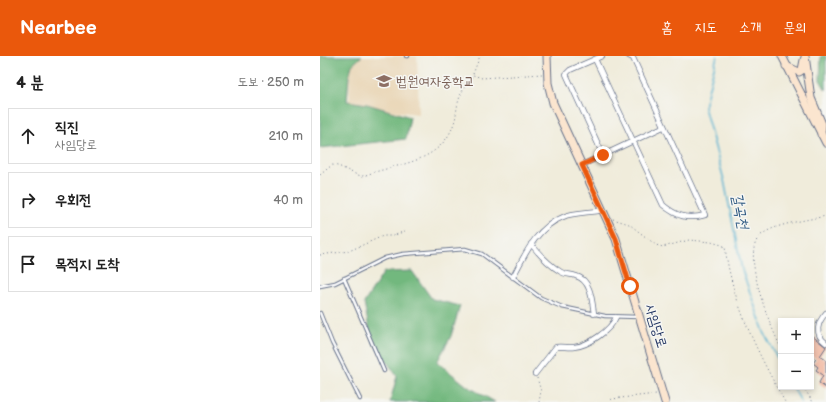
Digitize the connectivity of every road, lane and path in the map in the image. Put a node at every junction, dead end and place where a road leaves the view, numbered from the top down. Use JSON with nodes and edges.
{"nodes":[{"id":1,"x":480,"y":56,"type":"edge"},
{"id":2,"x":547,"y":56,"type":"edge"},
{"id":3,"x":602,"y":56,"type":"edge"},
{"id":4,"x":630,"y":56,"type":"edge"},
{"id":5,"x":782,"y":56,"type":"edge"},
{"id":6,"x":805,"y":56,"type":"edge"},
{"id":7,"x":596,"y":59,"type":"junction"},
{"id":8,"x":786,"y":65,"type":"junction"},
{"id":9,"x":548,"y":74,"type":"junction"},
{"id":10,"x":472,"y":75,"type":"junction"},
{"id":11,"x":805,"y":99,"type":"junction"},
{"id":12,"x":663,"y":127,"type":"junction"},
{"id":13,"x":821,"y":134,"type":"junction"},
{"id":14,"x":633,"y":141,"type":"junction"},
{"id":15,"x":826,"y":143,"type":"edge"},
{"id":16,"x":603,"y":155,"type":"junction"},
{"id":17,"x":582,"y":165,"type":"junction"},
{"id":18,"x":320,"y":176,"type":"edge"},
{"id":19,"x":603,"y":210,"type":"junction"},
{"id":20,"x":826,"y":216,"type":"edge"},
{"id":21,"x":606,"y":218,"type":"junction"},
{"id":22,"x":405,"y":231,"type":"dead end"},
{"id":23,"x":531,"y":244,"type":"junction"},
{"id":24,"x":320,"y":255,"type":"edge"},
{"id":25,"x":513,"y":277,"type":"junction"},
{"id":26,"x":344,"y":278,"type":"junction"},
{"id":27,"x":320,"y":286,"type":"edge"},
{"id":28,"x":320,"y":313,"type":"edge"},
{"id":29,"x":826,"y":313,"type":"edge"},
{"id":30,"x":594,"y":314,"type":"junction"},
{"id":31,"x":616,"y":317,"type":"junction"},
{"id":32,"x":640,"y":317,"type":"junction"},
{"id":33,"x":778,"y":340,"type":"edge"},
{"id":34,"x":826,"y":343,"type":"edge"},
{"id":35,"x":384,"y":370,"type":"dead end"},
{"id":36,"x":534,"y":374,"type":"joint"},
{"id":37,"x":805,"y":390,"type":"edge"},
{"id":38,"x":663,"y":394,"type":"junction"},
{"id":39,"x":360,"y":399,"type":"dead end"},
{"id":40,"x":539,"y":402,"type":"edge"},
{"id":41,"x":608,"y":402,"type":"edge"},
{"id":42,"x":665,"y":402,"type":"edge"},
{"id":43,"x":785,"y":402,"type":"edge"},
{"id":44,"x":813,"y":402,"type":"edge"}],
"edges":[{"from":1,"to":10,"type":"path"},
{"from":2,"to":9,"type":"main road","name":"사임당로"},
{"from":3,"to":7,"type":"street"},
{"from":4,"to":12,"type":"street"},
{"from":5,"to":8,"type":"main road"},
{"from":6,"to":8,"type":"main road"},
{"from":6,"to":11,"type":"main road"},
{"from":6,"to":13,"type":"main road"},
{"from":7,"to":14,"type":"street"},
{"from":7,"to":16,"type":"street"},
{"from":8,"to":11,"type":"main road"},
{"from":9,"to":10,"type":"path"},
{"from":9,"to":17,"type":"main road","name":"사임당로"},
{"from":10,"to":18,"type":"path"},
{"from":11,"to":13,"type":"main road"},
{"from":12,"to":14,"type":"street"},
{"from":12,"to":14,"type":"street"},
{"from":13,"to":15,"type":"main road"},
{"from":14,"to":16,"type":"street"},
{"from":16,"to":17,"type":"street"},
{"from":17,"to":19,"type":"main road","name":"사임당로"},
{"from":19,"to":21,"type":"main road","name":"사임당로"},
{"from":19,"to":23,"type":"street"},
{"from":20,"to":33,"type":"path"},
{"from":21,"to":32,"type":"main road","name":"사임당로"},
{"from":21,"to":43,"type":"path"},
{"from":22,"to":24,"type":"path"},
{"from":23,"to":25,"type":"street"},
{"from":23,"to":30,"type":"street"},
{"from":25,"to":26,"type":"lane"},
{"from":25,"to":30,"type":"lane"},
{"from":26,"to":27,"type":"lane"},
{"from":26,"to":35,"type":"lane"},
{"from":28,"to":39,"type":"lane"},
{"from":29,"to":34,"type":"street"},
{"from":30,"to":31,"type":"lane"},
{"from":31,"to":32,"type":"lane"},
{"from":31,"to":36,"type":"street"},
{"from":32,"to":38,"type":"main road","name":"사임당로"},
{"from":36,"to":40,"type":"path"},
{"from":37,"to":44,"type":"path"},
{"from":38,"to":41,"type":"path"},
{"from":38,"to":42,"type":"main road","name":"사임당로"}]}
